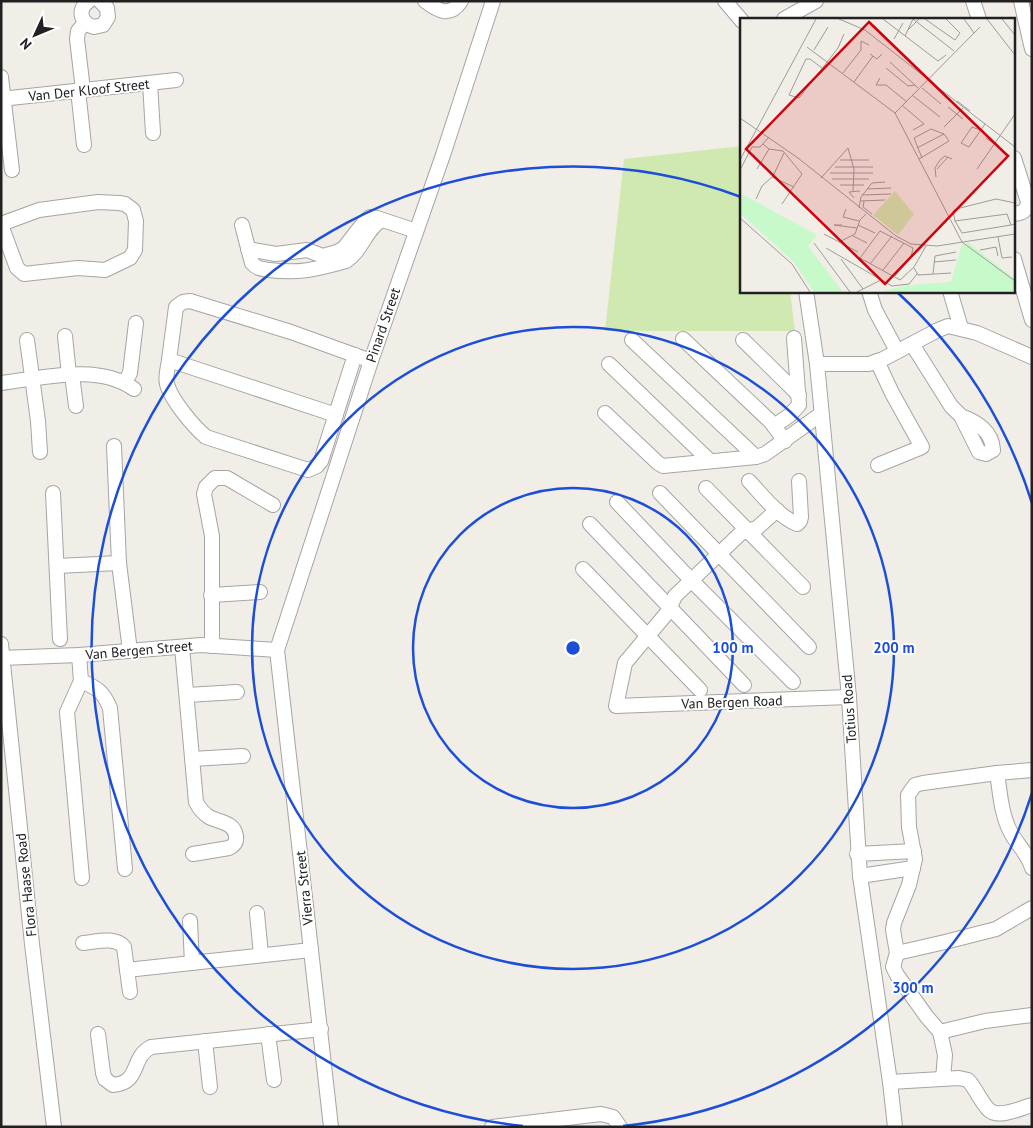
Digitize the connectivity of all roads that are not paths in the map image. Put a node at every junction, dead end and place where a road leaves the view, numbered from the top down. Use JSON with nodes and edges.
{"nodes":[{"id":1,"x":89,"y":1,"type":"edge"},
{"id":2,"x":100,"y":1,"type":"edge"},
{"id":3,"x":425,"y":1,"type":"edge"},
{"id":4,"x":461,"y":1,"type":"edge"},
{"id":5,"x":493,"y":1,"type":"edge"},
{"id":6,"x":725,"y":1,"type":"edge"},
{"id":7,"x":816,"y":1,"type":"edge"},
{"id":8,"x":973,"y":1,"type":"edge"},
{"id":9,"x":1021,"y":1,"type":"edge"},
{"id":10,"x":786,"y":18,"type":"edge"},
{"id":11,"x":979,"y":18,"type":"edge"},
{"id":12,"x":740,"y":19,"type":"edge"},
{"id":13,"x":85,"y":23,"type":"junction"},
{"id":14,"x":1030,"y":33,"type":"edge"},
{"id":15,"x":1032,"y":49,"type":"edge"},
{"id":16,"x":1,"y":77,"type":"edge"},
{"id":17,"x":176,"y":80,"type":"dead end"},
{"id":18,"x":150,"y":83,"type":"junction"},
{"id":19,"x":81,"y":90,"type":"junction"},
{"id":20,"x":2,"y":99,"type":"edge"},
{"id":21,"x":153,"y":133,"type":"dead end"},
{"id":22,"x":84,"y":145,"type":"dead end"},
{"id":23,"x":1016,"y":164,"type":"edge"},
{"id":24,"x":12,"y":170,"type":"dead end"},
{"id":25,"x":1016,"y":214,"type":"edge"},
{"id":26,"x":1,"y":225,"type":"edge"},
{"id":27,"x":242,"y":225,"type":"dead end"},
{"id":28,"x":416,"y":231,"type":"junction"},
{"id":29,"x":248,"y":249,"type":"junction"},
{"id":30,"x":321,"y":261,"type":"junction"},
{"id":31,"x":1016,"y":266,"type":"edge"},
{"id":32,"x":806,"y":292,"type":"edge"},
{"id":33,"x":869,"y":292,"type":"edge"},
{"id":34,"x":950,"y":292,"type":"edge"},
{"id":35,"x":1032,"y":320,"type":"edge"},
{"id":36,"x":136,"y":323,"type":"dead end"},
{"id":37,"x":961,"y":328,"type":"junction"},
{"id":38,"x":65,"y":336,"type":"dead end"},
{"id":39,"x":794,"y":338,"type":"dead end"},
{"id":40,"x":683,"y":339,"type":"dead end"},
{"id":41,"x":27,"y":340,"type":"dead end"},
{"id":42,"x":632,"y":340,"type":"dead end"},
{"id":43,"x":743,"y":340,"type":"dead end"},
{"id":44,"x":912,"y":344,"type":"junction"},
{"id":45,"x":898,"y":351,"type":"junction"},
{"id":46,"x":355,"y":356,"type":"junction"},
{"id":47,"x":1032,"y":357,"type":"edge"},
{"id":48,"x":169,"y":360,"type":"junction"},
{"id":49,"x":371,"y":361,"type":"junction"},
{"id":50,"x":877,"y":362,"type":"junction"},
{"id":51,"x":608,"y":364,"type":"dead end"},
{"id":52,"x":817,"y":364,"type":"junction"},
{"id":53,"x":70,"y":375,"type":"junction"},
{"id":54,"x":33,"y":379,"type":"junction"},
{"id":55,"x":1,"y":384,"type":"edge"},
{"id":56,"x":799,"y":395,"type":"junction"},
{"id":57,"x":76,"y":406,"type":"dead end"},
{"id":58,"x":605,"y":412,"type":"dead end"},
{"id":59,"x":822,"y":414,"type":"junction"},
{"id":60,"x":336,"y":415,"type":"junction"},
{"id":61,"x":961,"y":416,"type":"dead end"},
{"id":62,"x":774,"y":426,"type":"junction"},
{"id":63,"x":785,"y":441,"type":"junction"},
{"id":64,"x":114,"y":446,"type":"dead end"},
{"id":65,"x":40,"y":452,"type":"dead end"},
{"id":66,"x":756,"y":457,"type":"junction"},
{"id":67,"x":710,"y":461,"type":"junction"},
{"id":68,"x":878,"y":465,"type":"dead end"},
{"id":69,"x":749,"y":481,"type":"dead end"},
{"id":70,"x":799,"y":481,"type":"dead end"},
{"id":71,"x":706,"y":488,"type":"dead end"},
{"id":72,"x":660,"y":492,"type":"dead end"},
{"id":73,"x":53,"y":493,"type":"dead end"},
{"id":74,"x":618,"y":502,"type":"dead end"},
{"id":75,"x":273,"y":505,"type":"dead end"},
{"id":76,"x":777,"y":510,"type":"junction"},
{"id":77,"x":590,"y":524,"type":"dead end"},
{"id":78,"x":747,"y":531,"type":"junction"},
{"id":79,"x":720,"y":553,"type":"junction"},
{"id":80,"x":119,"y":563,"type":"junction"},
{"id":81,"x":56,"y":566,"type":"junction"},
{"id":82,"x":583,"y":569,"type":"dead end"},
{"id":83,"x":691,"y":580,"type":"junction"},
{"id":84,"x":803,"y":587,"type":"dead end"},
{"id":85,"x":260,"y":592,"type":"dead end"},
{"id":86,"x":212,"y":595,"type":"junction"},
{"id":87,"x":670,"y":608,"type":"junction"},
{"id":88,"x":648,"y":635,"type":"junction"},
{"id":89,"x":60,"y":639,"type":"dead end"},
{"id":90,"x":1,"y":644,"type":"edge"},
{"id":91,"x":212,"y":646,"type":"junction"},
{"id":92,"x":182,"y":647,"type":"junction"},
{"id":93,"x":808,"y":647,"type":"dead end"},
{"id":94,"x":277,"y":650,"type":"junction"},
{"id":95,"x":130,"y":651,"type":"junction"},
{"id":96,"x":79,"y":655,"type":"junction"},
{"id":97,"x":2,"y":658,"type":"edge"},
{"id":98,"x":81,"y":681,"type":"junction"},
{"id":99,"x":792,"y":682,"type":"dead end"},
{"id":100,"x":744,"y":684,"type":"dead end"},
{"id":101,"x":700,"y":690,"type":"dead end"},
{"id":102,"x":237,"y":692,"type":"dead end"},
{"id":103,"x":187,"y":695,"type":"junction"},
{"id":104,"x":849,"y":697,"type":"junction"},
{"id":105,"x":243,"y":756,"type":"dead end"},
{"id":106,"x":192,"y":759,"type":"junction"},
{"id":107,"x":1032,"y":770,"type":"edge"},
{"id":108,"x":997,"y":773,"type":"junction"},
{"id":109,"x":914,"y":851,"type":"junction"},
{"id":110,"x":194,"y":854,"type":"dead end"},
{"id":111,"x":857,"y":854,"type":"junction"},
{"id":112,"x":914,"y":868,"type":"junction"},
{"id":113,"x":1032,"y":868,"type":"edge"},
{"id":114,"x":125,"y":869,"type":"dead end"},
{"id":115,"x":860,"y":876,"type":"junction"},
{"id":116,"x":82,"y":878,"type":"dead end"},
{"id":117,"x":1032,"y":908,"type":"edge"},
{"id":118,"x":256,"y":913,"type":"dead end"},
{"id":119,"x":190,"y":921,"type":"dead end"},
{"id":120,"x":83,"y":943,"type":"dead end"},
{"id":121,"x":311,"y":950,"type":"junction"},
{"id":122,"x":897,"y":953,"type":"junction"},
{"id":123,"x":260,"y":956,"type":"junction"},
{"id":124,"x":192,"y":963,"type":"junction"},
{"id":125,"x":127,"y":970,"type":"junction"},
{"id":126,"x":130,"y":992,"type":"dead end"},
{"id":127,"x":1032,"y":1015,"type":"edge"},
{"id":128,"x":321,"y":1028,"type":"junction"},
{"id":129,"x":940,"y":1032,"type":"junction"},
{"id":130,"x":98,"y":1034,"type":"dead end"},
{"id":131,"x":268,"y":1034,"type":"junction"},
{"id":132,"x":205,"y":1041,"type":"junction"},
{"id":133,"x":944,"y":1079,"type":"junction"},
{"id":134,"x":274,"y":1080,"type":"dead end"},
{"id":135,"x":890,"y":1082,"type":"junction"},
{"id":136,"x":210,"y":1087,"type":"dead end"},
{"id":137,"x":1032,"y":1105,"type":"edge"},
{"id":138,"x":54,"y":1127,"type":"edge"},
{"id":139,"x":331,"y":1127,"type":"edge"},
{"id":140,"x":492,"y":1127,"type":"edge"},
{"id":141,"x":620,"y":1127,"type":"edge"},
{"id":142,"x":895,"y":1127,"type":"edge"}],
"edges":[{"from":1,"to":13,"type":"street"},
{"from":2,"to":13,"type":"street"},
{"from":3,"to":4,"type":"street"},
{"from":5,"to":28,"type":"street","name":"Pinard Street"},
{"from":6,"to":12,"type":"street"},
{"from":7,"to":10,"type":"street"},
{"from":8,"to":11,"type":"street"},
{"from":9,"to":14,"type":"street"},
{"from":13,"to":19,"type":"street"},
{"from":14,"to":15,"type":"street"},
{"from":16,"to":20,"type":"street"},
{"from":17,"to":18,"type":"street","name":"Van Der Kloof Street"},
{"from":18,"to":19,"type":"street","name":"Van Der Kloof Street"},
{"from":18,"to":21,"type":"street"},
{"from":19,"to":20,"type":"street","name":"Van Der Kloof Street"},
{"from":19,"to":22,"type":"street"},
{"from":20,"to":24,"type":"street"},
{"from":23,"to":25,"type":"street"},
{"from":26,"to":26,"type":"street"},
{"from":27,"to":29,"type":"street"},
{"from":28,"to":30,"type":"street"},
{"from":28,"to":49,"type":"street","name":"Pinard Street"},
{"from":29,"to":30,"type":"street"},
{"from":29,"to":30,"type":"street"},
{"from":31,"to":35,"type":"street"},
{"from":32,"to":52,"type":"street","name":"Totius Road"},
{"from":33,"to":45,"type":"street"},
{"from":34,"to":37,"type":"street"},
{"from":36,"to":53,"type":"street"},
{"from":37,"to":44,"type":"street"},
{"from":37,"to":47,"type":"street"},
{"from":38,"to":53,"type":"street"},
{"from":39,"to":56,"type":"street"},
{"from":40,"to":62,"type":"street"},
{"from":41,"to":54,"type":"street"},
{"from":42,"to":66,"type":"street"},
{"from":43,"to":56,"type":"street"},
{"from":44,"to":45,"type":"street"},
{"from":44,"to":61,"type":"street"},
{"from":45,"to":50,"type":"street"},
{"from":46,"to":48,"type":"street"},
{"from":46,"to":49,"type":"street"},
{"from":46,"to":60,"type":"street"},
{"from":48,"to":60,"type":"street"},
{"from":48,"to":60,"type":"street"},
{"from":49,"to":94,"type":"street","name":"Pinard Street"},
{"from":50,"to":52,"type":"street"},
{"from":50,"to":68,"type":"street"},
{"from":51,"to":67,"type":"street"},
{"from":52,"to":59,"type":"street","name":"Totius Road"},
{"from":53,"to":54,"type":"street"},
{"from":53,"to":57,"type":"street"},
{"from":54,"to":55,"type":"street"},
{"from":54,"to":65,"type":"street"},
{"from":56,"to":62,"type":"street"},
{"from":58,"to":67,"type":"street"},
{"from":59,"to":63,"type":"street"},
{"from":59,"to":104,"type":"street","name":"Totius Road"},
{"from":62,"to":63,"type":"street"},
{"from":63,"to":66,"type":"street"},
{"from":64,"to":80,"type":"street"},
{"from":66,"to":67,"type":"street"},
{"from":69,"to":76,"type":"street"},
{"from":70,"to":76,"type":"street"},
{"from":71,"to":78,"type":"street"},
{"from":72,"to":79,"type":"street"},
{"from":73,"to":81,"type":"street"},
{"from":74,"to":83,"type":"street"},
{"from":75,"to":86,"type":"street"},
{"from":76,"to":78,"type":"street"},
{"from":77,"to":87,"type":"street"},
{"from":78,"to":79,"type":"street"},
{"from":78,"to":84,"type":"street"},
{"from":79,"to":83,"type":"street"},
{"from":79,"to":93,"type":"street"},
{"from":80,"to":81,"type":"street"},
{"from":80,"to":95,"type":"street"},
{"from":81,"to":89,"type":"street"},
{"from":82,"to":88,"type":"street"},
{"from":83,"to":87,"type":"street"},
{"from":83,"to":99,"type":"street"},
{"from":85,"to":86,"type":"street"},
{"from":86,"to":91,"type":"street"},
{"from":87,"to":88,"type":"street"},
{"from":87,"to":100,"type":"street"},
{"from":88,"to":101,"type":"street"},
{"from":88,"to":104,"type":"street","name":"Van Bergen Road"},
{"from":90,"to":97,"type":"street","name":"Flora Haase Road"},
{"from":91,"to":92,"type":"street","name":"Van Bergen Street"},
{"from":91,"to":94,"type":"street","name":"Van Bergen Street"},
{"from":92,"to":95,"type":"street","name":"Van Bergen Street"},
{"from":92,"to":103,"type":"street"},
{"from":94,"to":121,"type":"street","name":"Vierra Street"},
{"from":95,"to":96,"type":"street","name":"Van Bergen Street"},
{"from":96,"to":97,"type":"street","name":"Van Bergen Street"},
{"from":96,"to":98,"type":"street"},
{"from":97,"to":138,"type":"street","name":"Flora Haase Road"},
{"from":98,"to":114,"type":"street"},
{"from":98,"to":116,"type":"street"},
{"from":102,"to":103,"type":"street"},
{"from":103,"to":106,"type":"street"},
{"from":104,"to":111,"type":"street","name":"Totius Road"},
{"from":105,"to":106,"type":"street"},
{"from":106,"to":110,"type":"street"},
{"from":107,"to":108,"type":"street"},
{"from":108,"to":109,"type":"street"},
{"from":108,"to":113,"type":"street"},
{"from":109,"to":111,"type":"street"},
{"from":109,"to":112,"type":"street"},
{"from":111,"to":115,"type":"street","name":"Totius Road"},
{"from":112,"to":115,"type":"street"},
{"from":112,"to":122,"type":"street"},
{"from":115,"to":135,"type":"street","name":"Totius Road"},
{"from":117,"to":122,"type":"street"},
{"from":118,"to":123,"type":"street"},
{"from":119,"to":124,"type":"street"},
{"from":120,"to":125,"type":"street"},
{"from":121,"to":123,"type":"street"},
{"from":121,"to":128,"type":"street","name":"Vierra Street"},
{"from":122,"to":129,"type":"street"},
{"from":123,"to":124,"type":"street"},
{"from":124,"to":125,"type":"street"},
{"from":125,"to":126,"type":"street"},
{"from":127,"to":129,"type":"street"},
{"from":128,"to":131,"type":"street"},
{"from":128,"to":139,"type":"street","name":"Vierra Street"},
{"from":129,"to":133,"type":"street"},
{"from":130,"to":132,"type":"street"},
{"from":131,"to":132,"type":"street"},
{"from":131,"to":134,"type":"street"},
{"from":132,"to":136,"type":"street"},
{"from":133,"to":135,"type":"street"},
{"from":133,"to":137,"type":"street"},
{"from":135,"to":142,"type":"street","name":"Totius Road"},
{"from":140,"to":141,"type":"street"}]}
